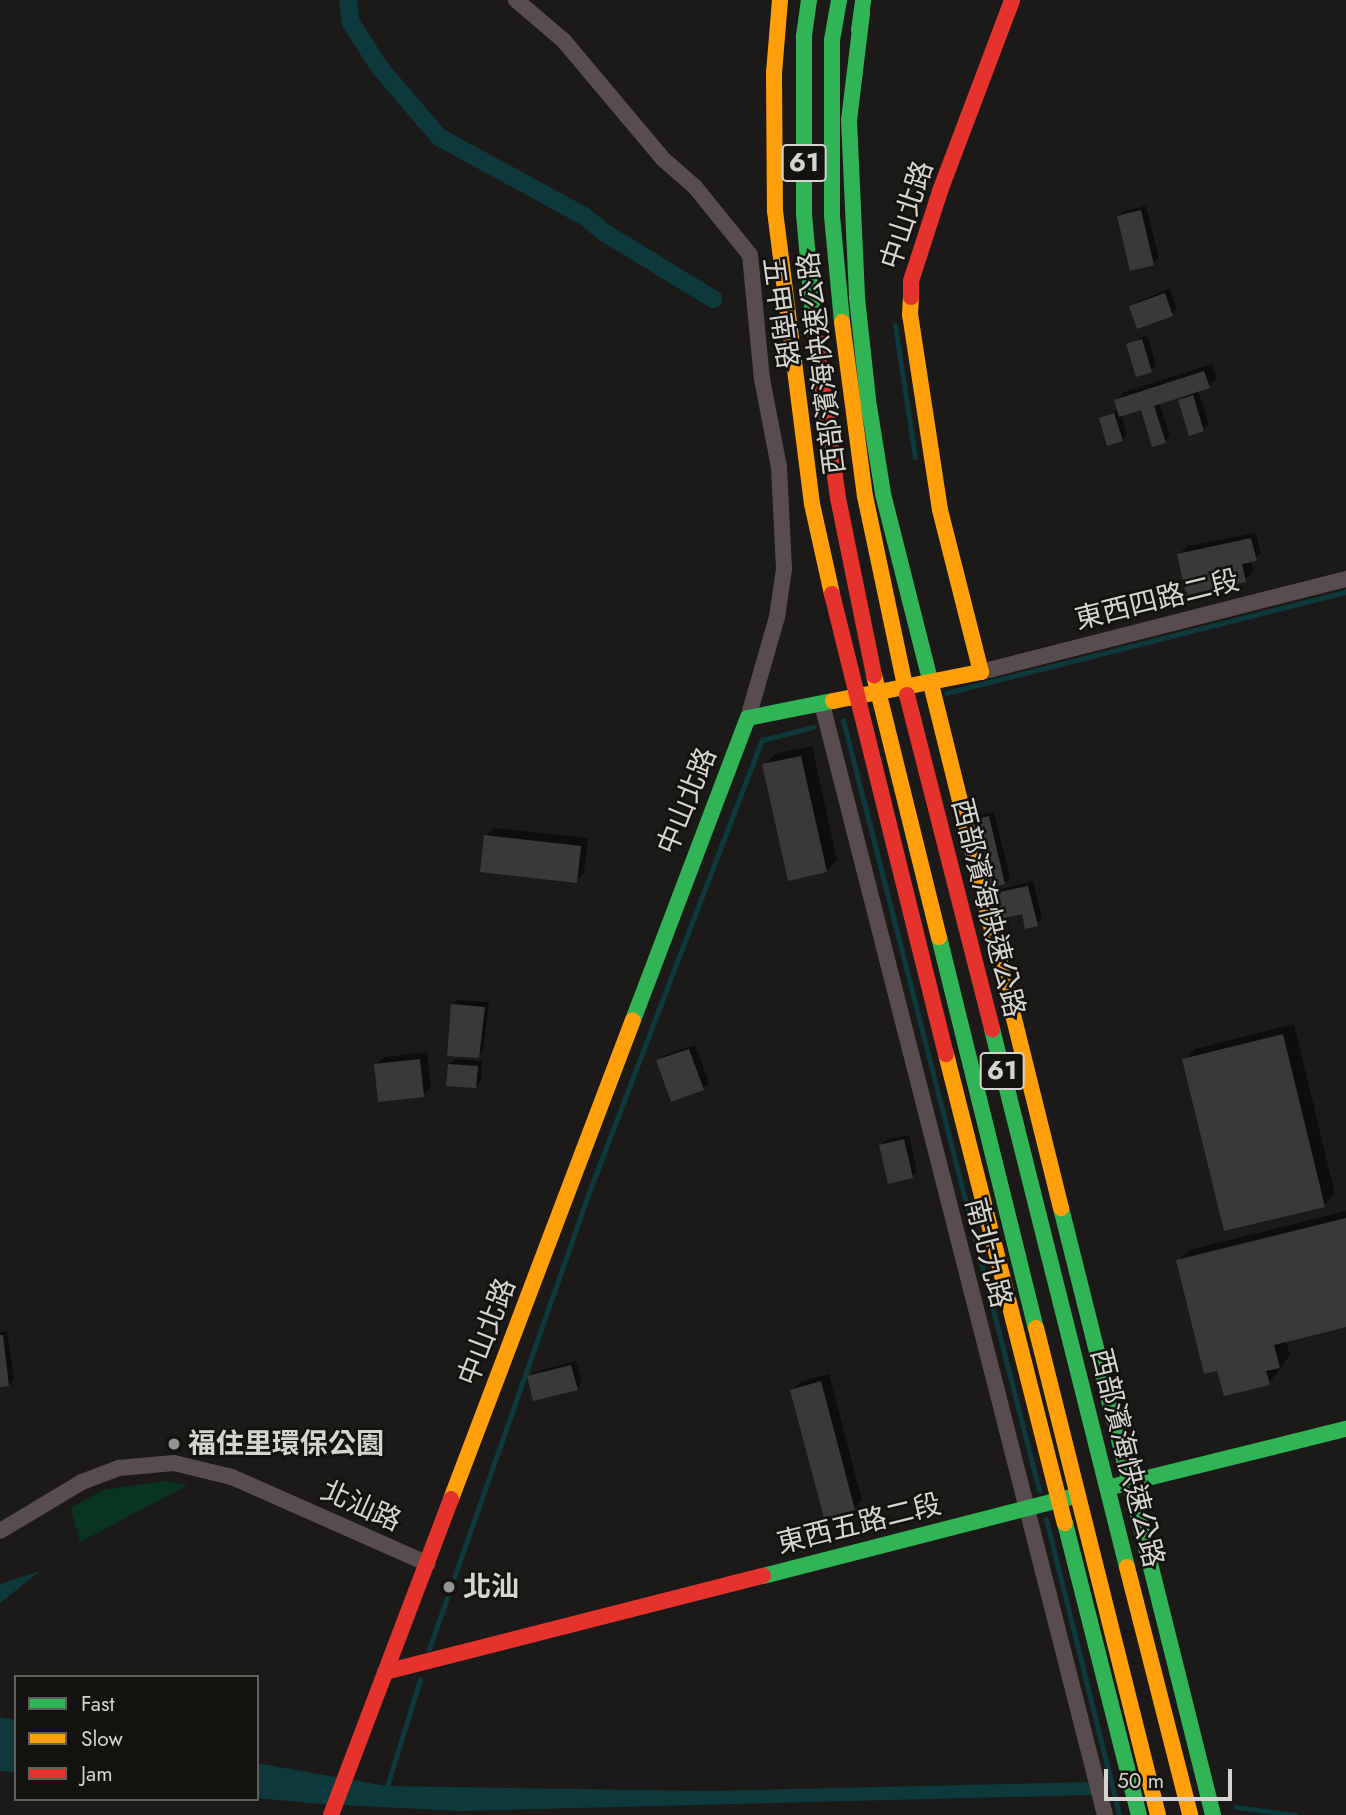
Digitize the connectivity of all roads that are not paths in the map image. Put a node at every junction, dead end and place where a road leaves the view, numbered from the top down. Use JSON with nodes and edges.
{"nodes":[{"id":1,"x":516,"y":0,"type":"edge"},
{"id":2,"x":780,"y":0,"type":"edge"},
{"id":3,"x":809,"y":0,"type":"edge"},
{"id":4,"x":839,"y":0,"type":"edge"},
{"id":5,"x":863,"y":0,"type":"edge"},
{"id":6,"x":1012,"y":0,"type":"edge"},
{"id":7,"x":1346,"y":579,"type":"edge"},
{"id":8,"x":981,"y":672,"type":"junction"},
{"id":9,"x":929,"y":683,"type":"junction"},
{"id":10,"x":856,"y":698,"type":"junction"},
{"id":11,"x":822,"y":704,"type":"junction"},
{"id":12,"x":748,"y":718,"type":"junction"},
{"id":13,"x":1346,"y":1429,"type":"edge"},
{"id":14,"x":1129,"y":1483,"type":"junction"},
{"id":15,"x":1060,"y":1500,"type":"junction"},
{"id":16,"x":1026,"y":1509,"type":"junction"},
{"id":17,"x":0,"y":1531,"type":"edge"},
{"id":18,"x":428,"y":1564,"type":"junction"},
{"id":19,"x":385,"y":1672,"type":"junction"},
{"id":20,"x":331,"y":1815,"type":"edge"},
{"id":21,"x":1105,"y":1815,"type":"edge"},
{"id":22,"x":1139,"y":1815,"type":"edge"},
{"id":23,"x":1158,"y":1815,"type":"edge"},
{"id":24,"x":1190,"y":1815,"type":"edge"},
{"id":25,"x":1213,"y":1815,"type":"edge"}],
"edges":[{"from":1,"to":12,"type":"street","name":"五甲南路"},
{"from":2,"to":10,"type":"main road"},
{"from":3,"to":23,"type":"main road","name":"西部濱海快速公路","number":"61","bridge":true},
{"from":4,"to":24,"type":"main road","name":"西部濱海快速公路","number":"61","bridge":true},
{"from":5,"to":9,"type":"main road"},
{"from":6,"to":8,"type":"main road","name":"中山北路"},
{"from":7,"to":8,"type":"street","name":"東西四路二段"},
{"from":8,"to":9,"type":"main road"},
{"from":9,"to":10,"type":"main road"},
{"from":9,"to":14,"type":"main road"},
{"from":10,"to":11,"type":"main road"},
{"from":10,"to":15,"type":"main road"},
{"from":11,"to":12,"type":"main road"},
{"from":11,"to":16,"type":"street","name":"南北九路"},
{"from":12,"to":18,"type":"main road","name":"中山北路"},
{"from":13,"to":14,"type":"main road","name":"東西五路二段"},
{"from":14,"to":15,"type":"main road","name":"東西五路二段"},
{"from":14,"to":25,"type":"main road"},
{"from":15,"to":16,"type":"main road","name":"東西五路二段"},
{"from":15,"to":22,"type":"main road"},
{"from":16,"to":19,"type":"main road","name":"東西五路二段"},
{"from":16,"to":21,"type":"street","name":"南北九路"},
{"from":17,"to":18,"type":"street","name":"北汕路"},
{"from":18,"to":19,"type":"main road","name":"中山北路"},
{"from":19,"to":20,"type":"main road","name":"中山北路"}]}
